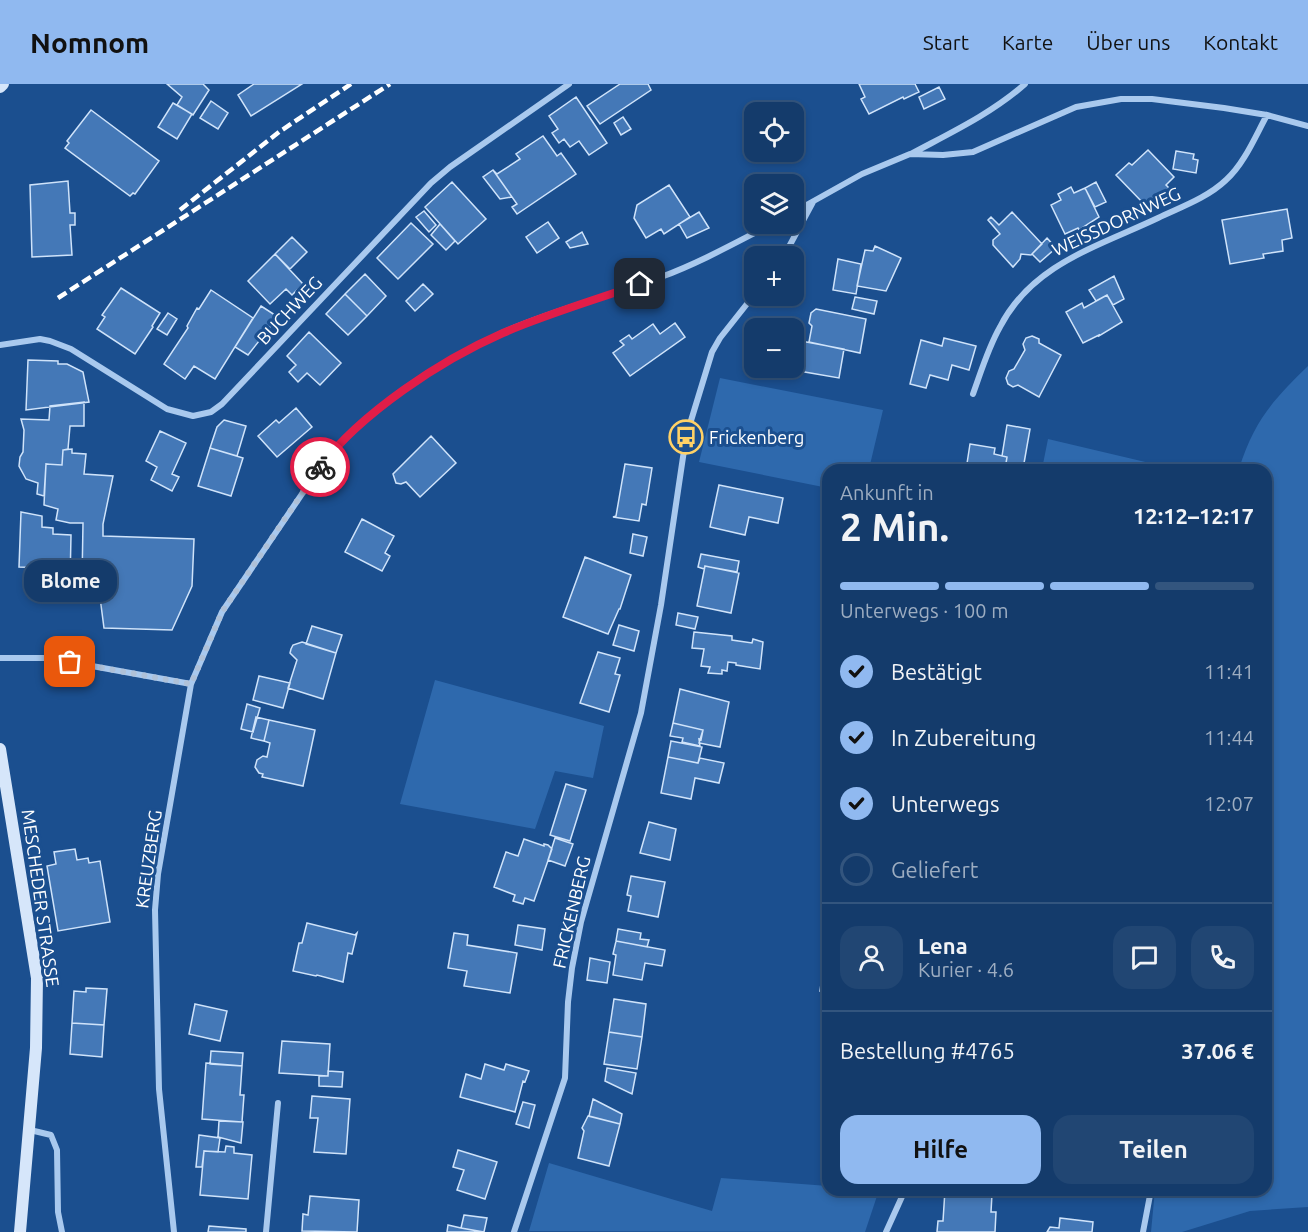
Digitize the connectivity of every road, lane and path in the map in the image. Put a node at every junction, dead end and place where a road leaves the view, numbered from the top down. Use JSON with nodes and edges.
{"nodes":[{"id":1,"x":569,"y":84,"type":"edge"},
{"id":2,"x":1025,"y":84,"type":"edge"},
{"id":3,"x":1267,"y":115,"type":"junction"},
{"id":4,"x":1308,"y":126,"type":"edge"},
{"id":5,"x":910,"y":154,"type":"junction"},
{"id":6,"x":813,"y":201,"type":"junction"},
{"id":7,"x":804,"y":206,"type":"edge"},
{"id":8,"x":752,"y":234,"type":"edge"},
{"id":9,"x":789,"y":246,"type":"edge"},
{"id":10,"x":745,"y":306,"type":"edge"},
{"id":11,"x":0,"y":345,"type":"edge"},
{"id":12,"x":973,"y":394,"type":"dead end"},
{"id":13,"x":0,"y":658,"type":"edge"},
{"id":14,"x":191,"y":684,"type":"junction"},
{"id":15,"x":0,"y":750,"type":"edge"},
{"id":16,"x":1,"y":764,"type":"edge"},
{"id":17,"x":278,"y":1103,"type":"dead end"},
{"id":18,"x":30,"y":1130,"type":"junction"},
{"id":19,"x":902,"y":1196,"type":"edge"},
{"id":20,"x":1150,"y":1196,"type":"edge"},
{"id":21,"x":20,"y":1232,"type":"edge"},
{"id":22,"x":62,"y":1232,"type":"edge"},
{"id":23,"x":174,"y":1232,"type":"edge"},
{"id":24,"x":266,"y":1232,"type":"edge"},
{"id":25,"x":514,"y":1232,"type":"edge"},
{"id":26,"x":886,"y":1232,"type":"edge"},
{"id":27,"x":1143,"y":1232,"type":"edge"}],
"edges":[{"from":1,"to":11,"type":"street","name":"BUCHWEG"},
{"from":2,"to":5,"type":"street"},
{"from":3,"to":4,"type":"street"},
{"from":3,"to":5,"type":"street"},
{"from":3,"to":12,"type":"street","name":"WEISSDORNWEG"},
{"from":5,"to":6,"type":"street"},
{"from":6,"to":7,"type":"street"},
{"from":6,"to":9,"type":"street"},
{"from":8,"to":14,"type":"street","name":"KREUZBERG"},
{"from":10,"to":25,"type":"street","name":"FRICKENBERG"},
{"from":13,"to":14,"type":"street"},
{"from":14,"to":23,"type":"street","name":"KREUZBERG"},
{"from":15,"to":16,"type":"main road","name":"MESCHEDER STRASSE"},
{"from":16,"to":18,"type":"main road","name":"MESCHEDER STRASSE"},
{"from":17,"to":24,"type":"street"},
{"from":18,"to":21,"type":"main road","name":"MESCHEDER STRASSE"},
{"from":18,"to":22,"type":"street"},
{"from":19,"to":26,"type":"street"},
{"from":20,"to":27,"type":"street"}]}
